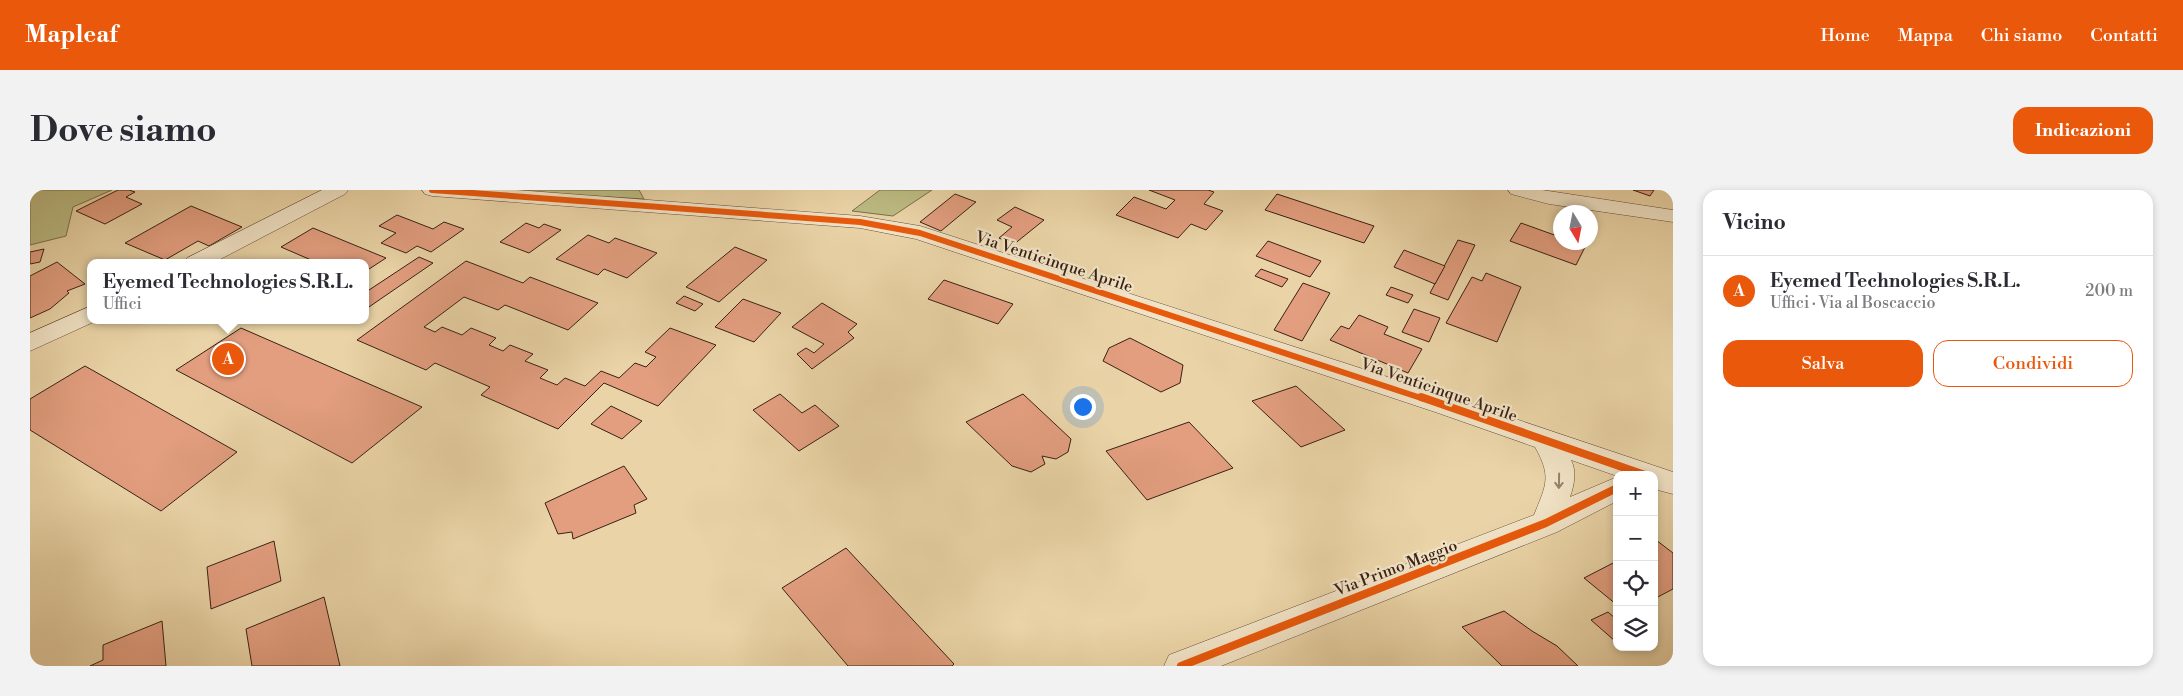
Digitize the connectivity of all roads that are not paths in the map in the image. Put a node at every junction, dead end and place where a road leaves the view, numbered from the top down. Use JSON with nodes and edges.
{"nodes":[{"id":1,"x":338,"y":190,"type":"edge"},
{"id":2,"x":432,"y":190,"type":"edge"},
{"id":3,"x":1518,"y":190,"type":"edge"},
{"id":4,"x":1673,"y":216,"type":"edge"},
{"id":5,"x":203,"y":259,"type":"edge"},
{"id":6,"x":87,"y":316,"type":"edge"},
{"id":7,"x":30,"y":344,"type":"edge"},
{"id":8,"x":1545,"y":440,"type":"junction"},
{"id":9,"x":1633,"y":471,"type":"edge"},
{"id":10,"x":1658,"y":479,"type":"edge"},
{"id":11,"x":1673,"y":483,"type":"edge"},
{"id":12,"x":1613,"y":490,"type":"edge"},
{"id":13,"x":1546,"y":523,"type":"junction"},
{"id":14,"x":1181,"y":666,"type":"edge"}],
"edges":[{"from":1,"to":5,"type":"street"},
{"from":2,"to":8,"type":"street","name":"Via Venticinque Aprile"},
{"from":3,"to":4,"type":"street"},
{"from":6,"to":7,"type":"street"},
{"from":8,"to":9,"type":"street","name":"Via Venticinque Aprile"},
{"from":8,"to":13,"type":"street","one_way":true},
{"from":10,"to":11,"type":"street"},
{"from":12,"to":13,"type":"street","name":"Via Primo Maggio"},
{"from":13,"to":14,"type":"street","name":"Via Primo Maggio"}]}
